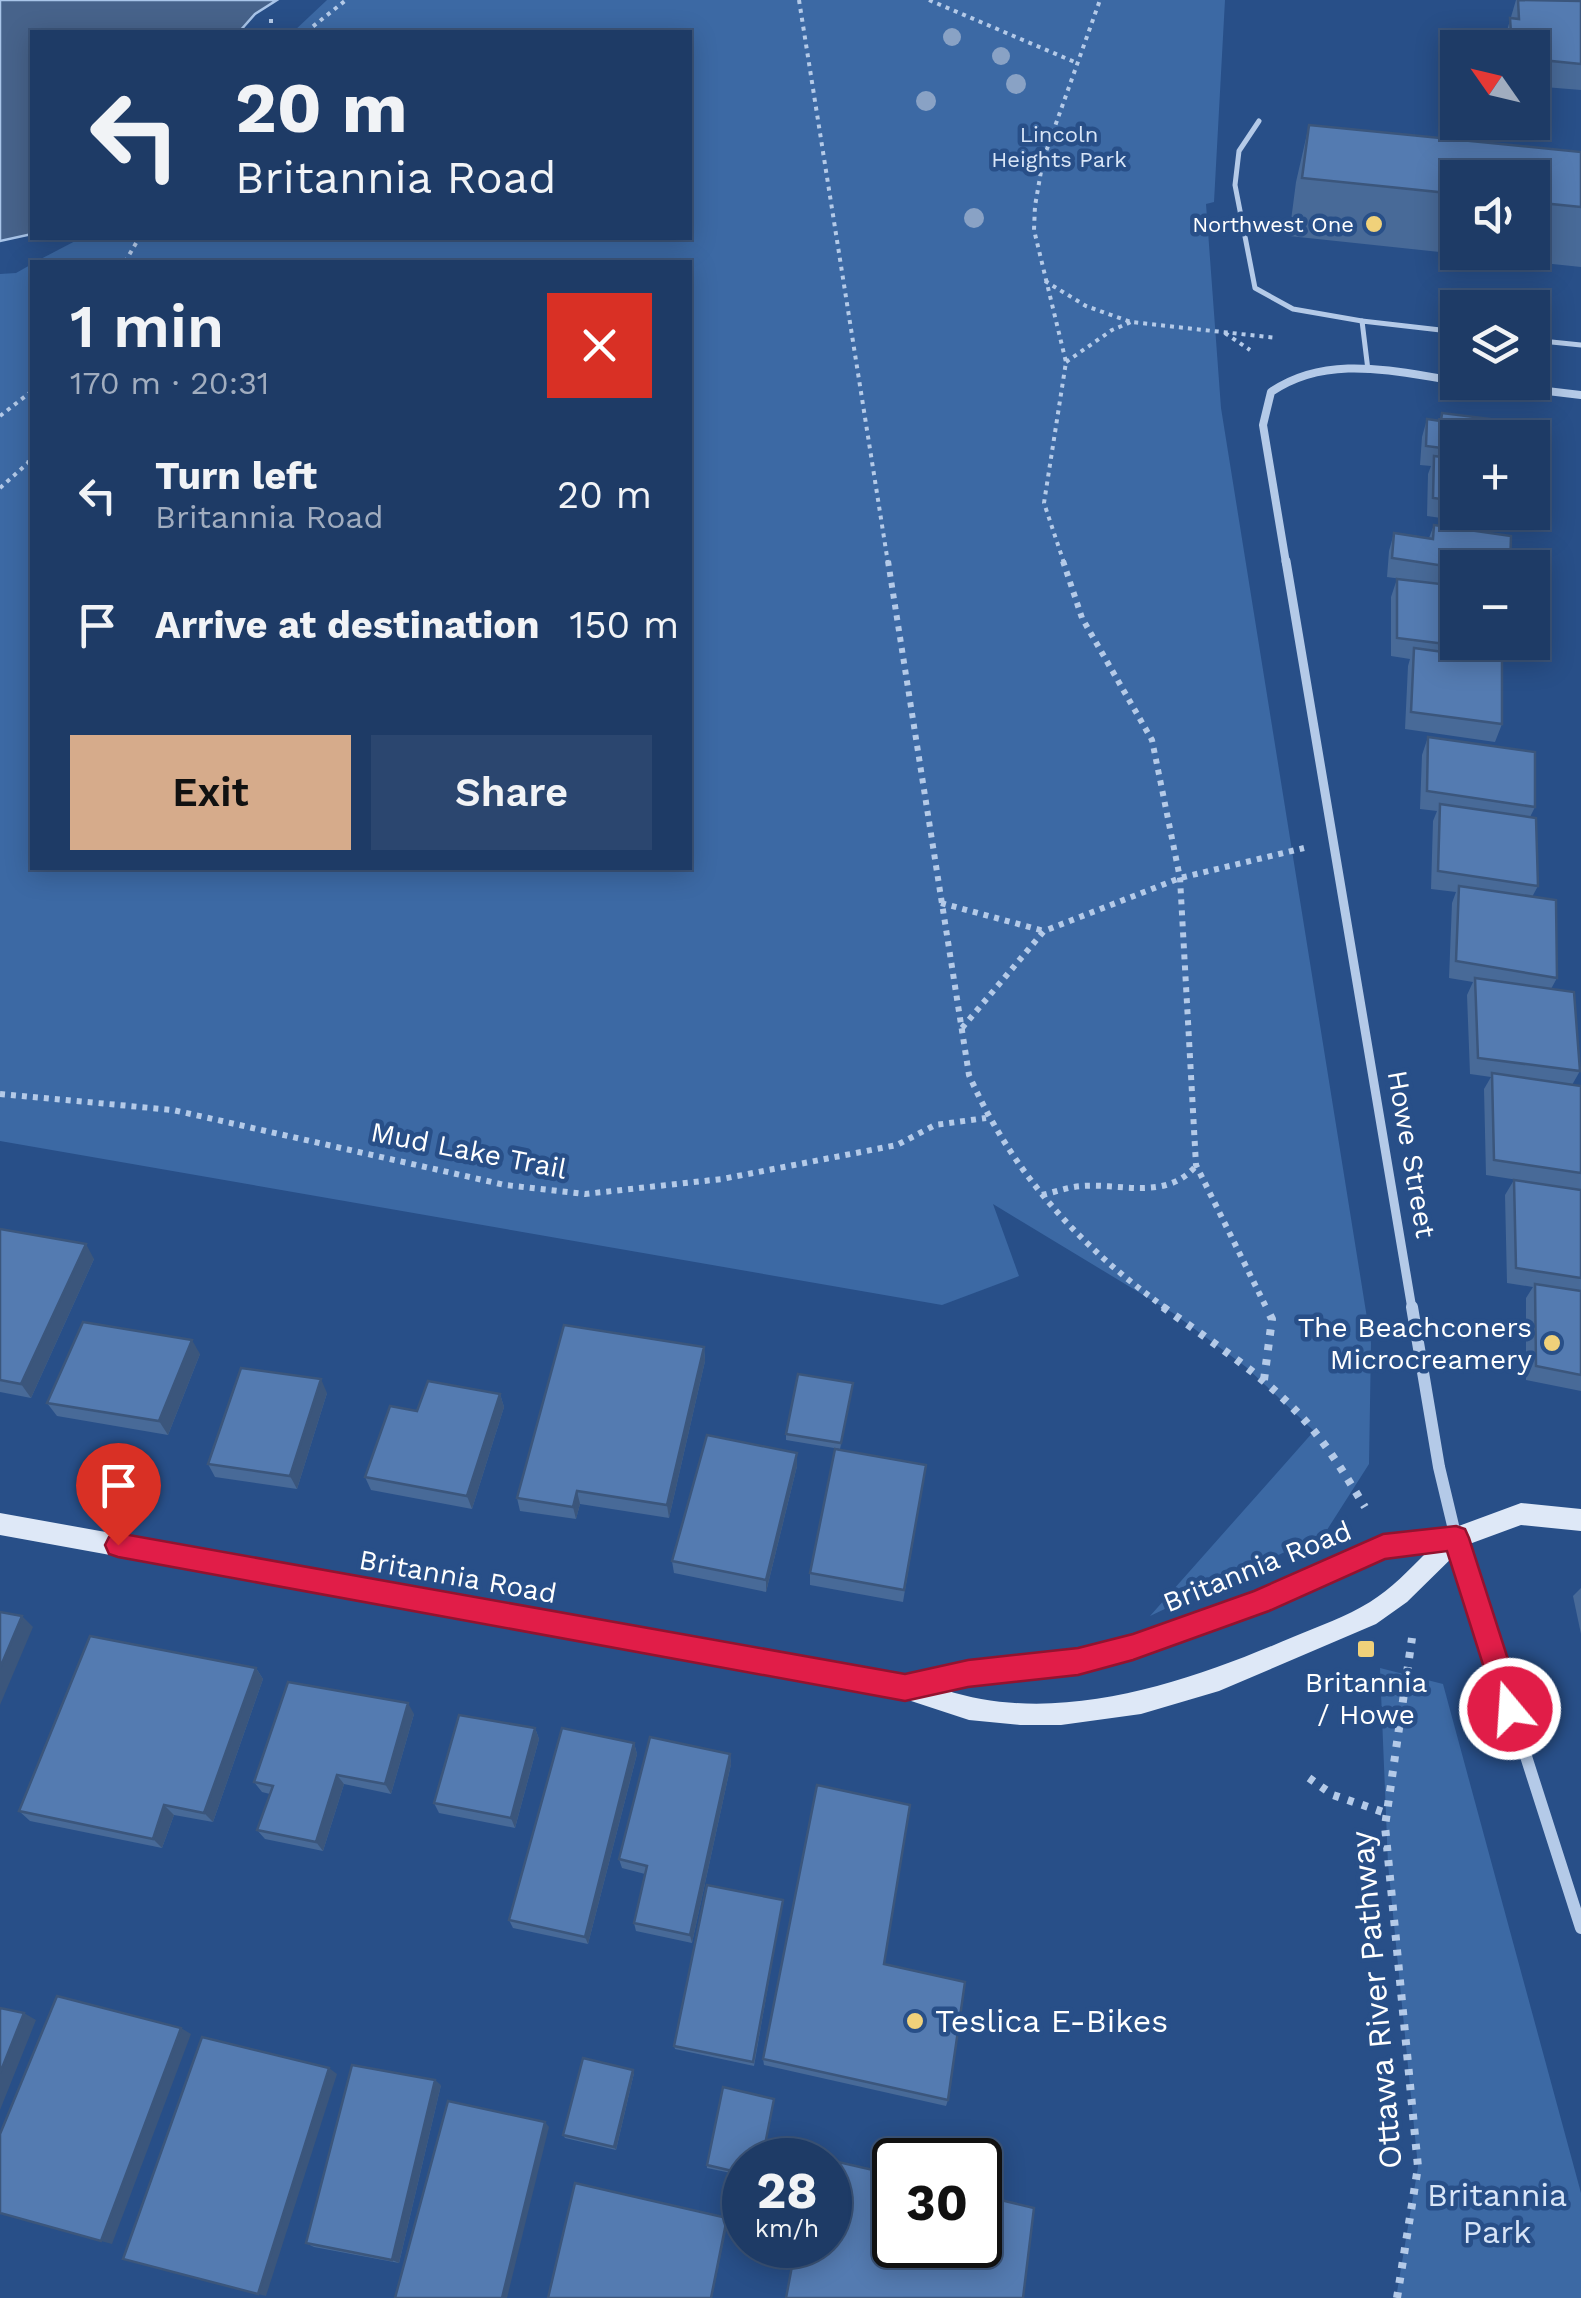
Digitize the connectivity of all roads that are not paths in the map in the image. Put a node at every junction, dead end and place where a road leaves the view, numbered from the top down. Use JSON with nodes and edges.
{"nodes":[{"id":1,"x":1258,"y":121,"type":"dead end"},
{"id":2,"x":1362,"y":321,"type":"junction"},
{"id":3,"x":1440,"y":330,"type":"edge"},
{"id":4,"x":1550,"y":342,"type":"edge"},
{"id":5,"x":1581,"y":346,"type":"edge"},
{"id":6,"x":1368,"y":370,"type":"junction"},
{"id":7,"x":1440,"y":379,"type":"edge"},
{"id":8,"x":1550,"y":391,"type":"edge"},
{"id":9,"x":1581,"y":395,"type":"edge"},
{"id":10,"x":1581,"y":1520,"type":"edge"},
{"id":11,"x":0,"y":1524,"type":"edge"},
{"id":12,"x":1456,"y":1538,"type":"junction"},
{"id":13,"x":905,"y":1688,"type":"junction"},
{"id":14,"x":1581,"y":1928,"type":"edge"}],
"edges":[{"from":1,"to":2,"type":"lane"},
{"from":2,"to":3,"type":"lane"},
{"from":2,"to":6,"type":"lane"},
{"from":4,"to":5,"type":"lane"},
{"from":6,"to":7,"type":"street"},
{"from":6,"to":12,"type":"street","name":"Howe Street"},
{"from":8,"to":9,"type":"street"},
{"from":10,"to":12,"type":"street","name":"Britannia Road"},
{"from":11,"to":13,"type":"street","name":"Britannia Road"},
{"from":12,"to":13,"type":"street","name":"Britannia Road"},
{"from":12,"to":13,"type":"street","name":"Britannia Road"},
{"from":12,"to":14,"type":"street","name":"Howe Street"}]}
